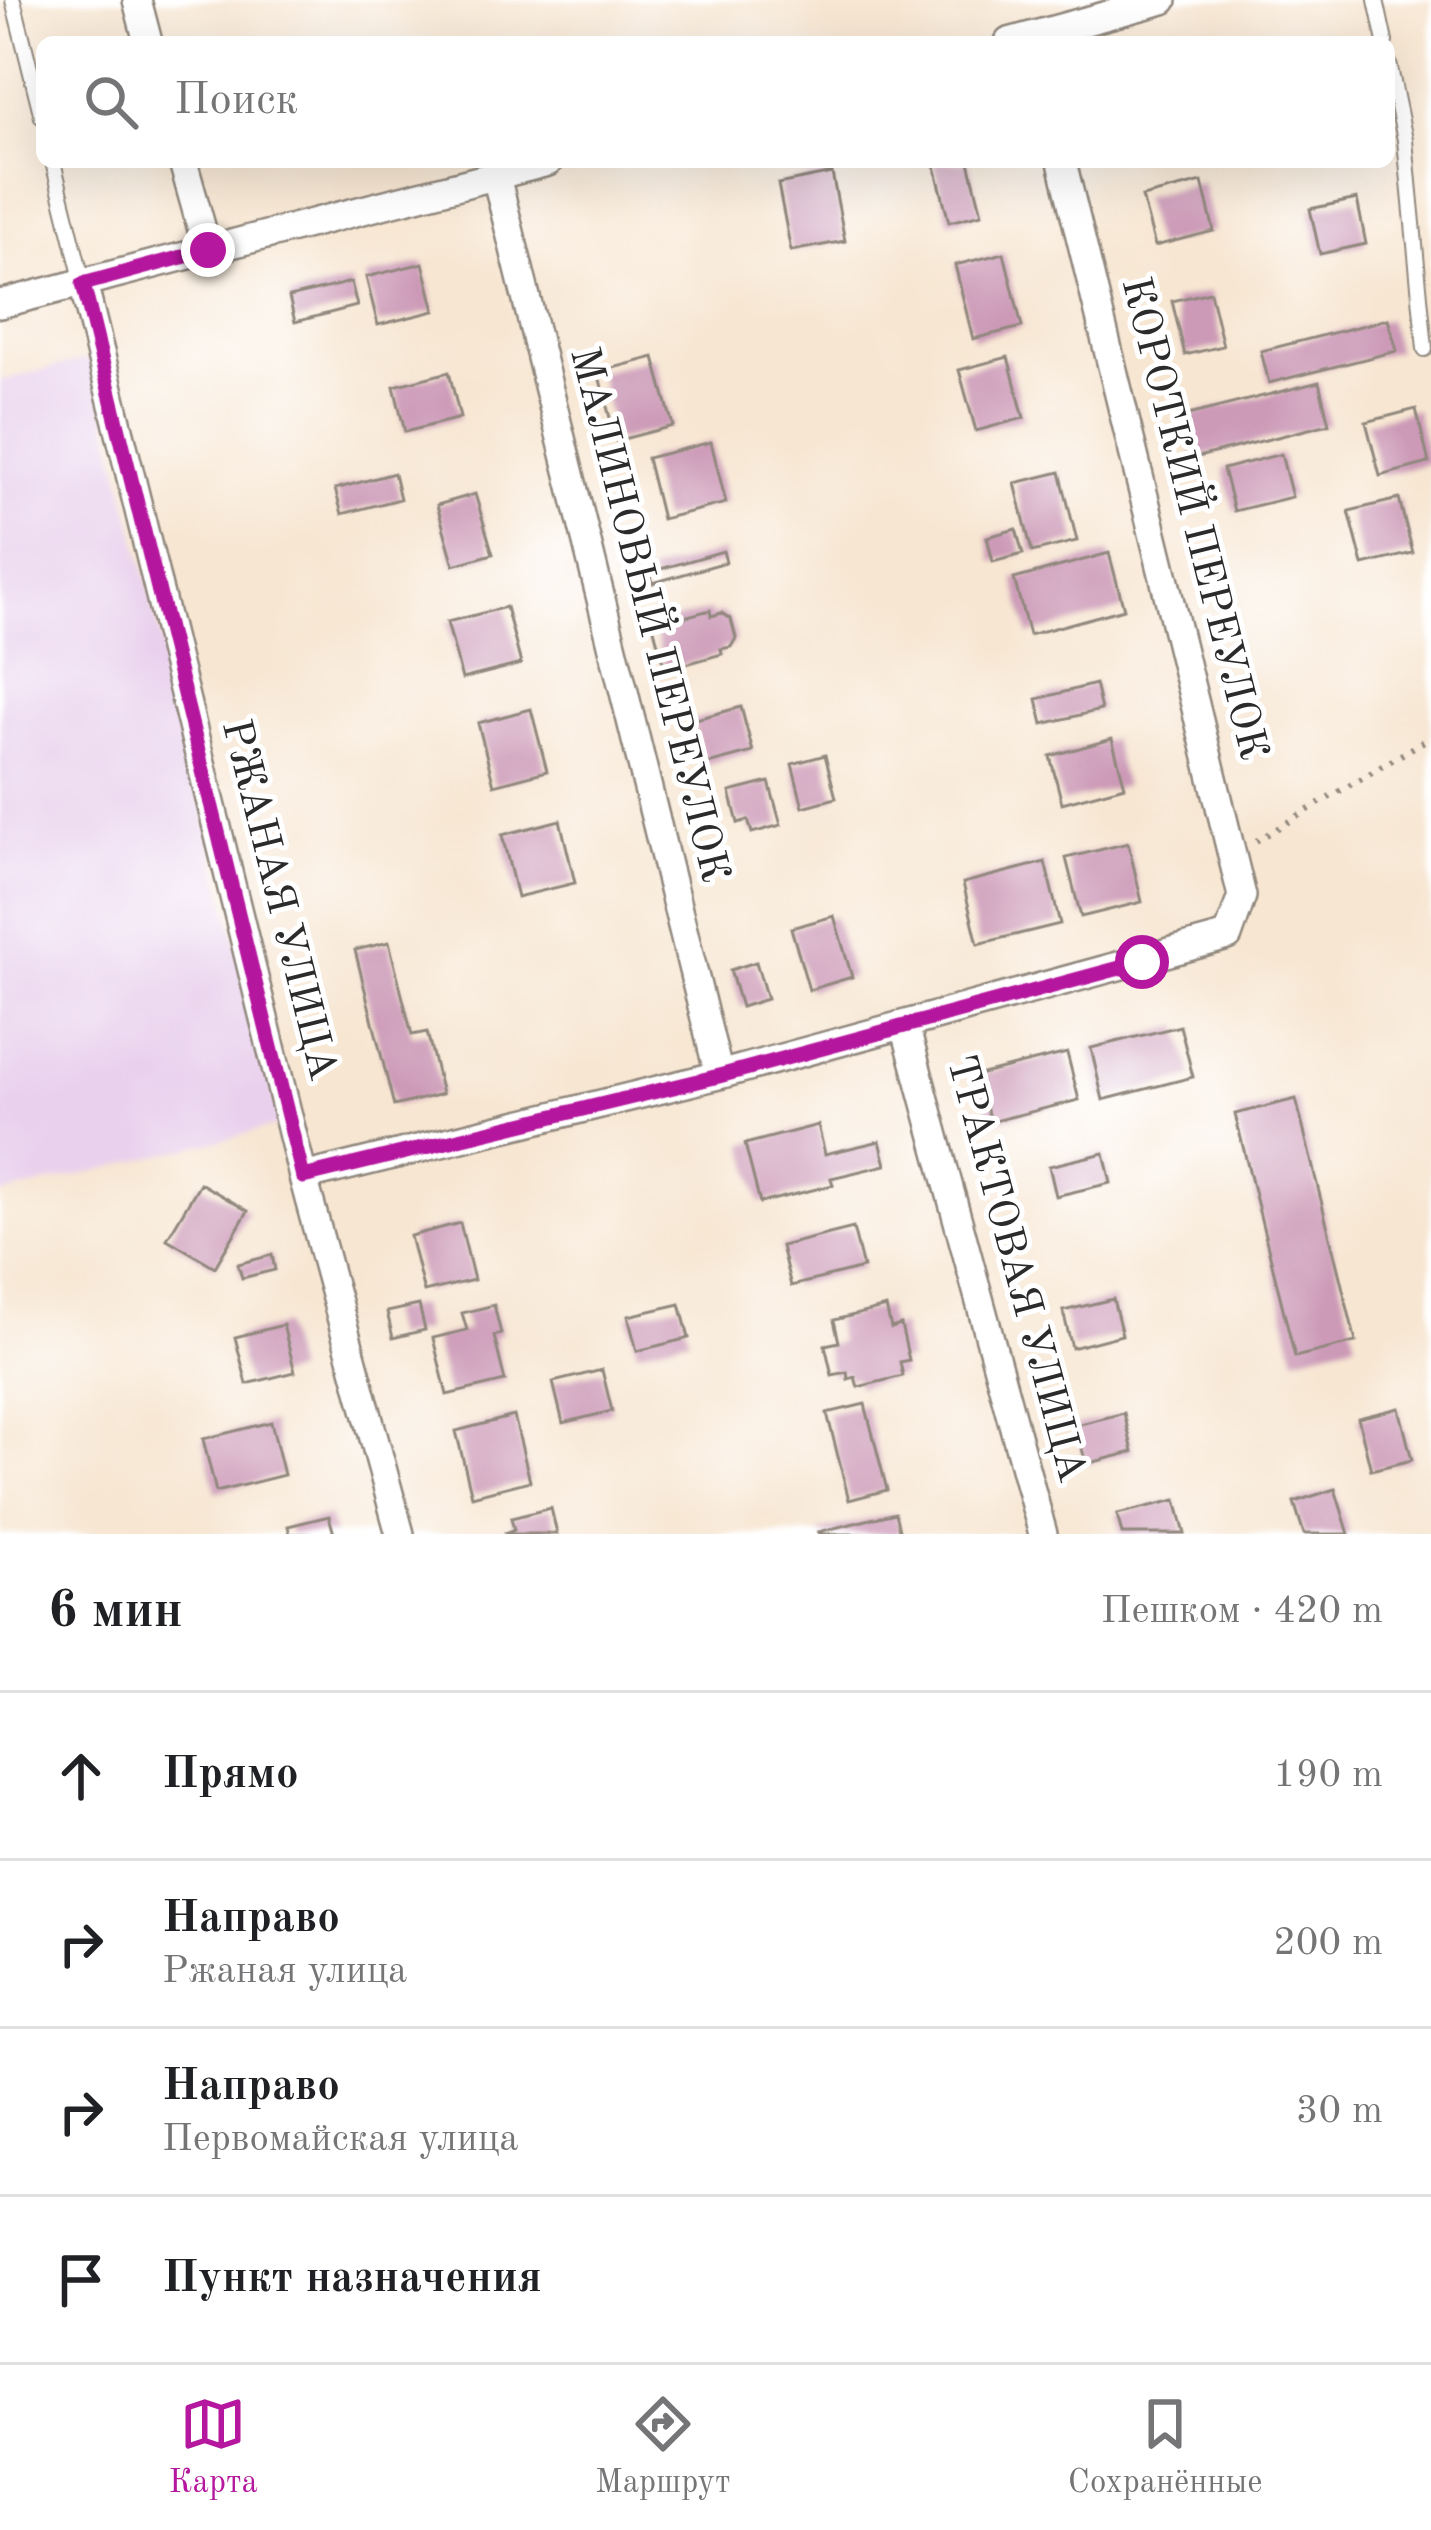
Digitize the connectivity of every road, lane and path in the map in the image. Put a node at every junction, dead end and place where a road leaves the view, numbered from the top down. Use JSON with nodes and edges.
{"nodes":[{"id":1,"x":13,"y":0,"type":"edge"},
{"id":2,"x":137,"y":0,"type":"edge"},
{"id":3,"x":1163,"y":0,"type":"edge"},
{"id":4,"x":1376,"y":0,"type":"edge"},
{"id":5,"x":146,"y":36,"type":"edge"},
{"id":6,"x":1038,"y":36,"type":"edge"},
{"id":7,"x":1384,"y":36,"type":"edge"},
{"id":8,"x":1395,"y":92,"type":"edge"},
{"id":9,"x":36,"y":94,"type":"edge"},
{"id":10,"x":54,"y":168,"type":"edge"},
{"id":11,"x":185,"y":168,"type":"edge"},
{"id":12,"x":526,"y":168,"type":"edge"},
{"id":13,"x":1063,"y":168,"type":"edge"},
{"id":14,"x":496,"y":176,"type":"junction"},
{"id":15,"x":208,"y":250,"type":"junction"},
{"id":16,"x":83,"y":284,"type":"junction"},
{"id":17,"x":0,"y":304,"type":"edge"},
{"id":18,"x":1425,"y":350,"type":"dead end"},
{"id":19,"x":1431,"y":737,"type":"edge"},
{"id":20,"x":1232,"y":855,"type":"junction"},
{"id":21,"x":905,"y":1026,"type":"junction"},
{"id":22,"x":719,"y":1076,"type":"junction"},
{"id":23,"x":303,"y":1177,"type":"junction"},
{"id":24,"x":400,"y":1534,"type":"edge"},
{"id":25,"x":1043,"y":1534,"type":"edge"}],
"edges":[{"from":1,"to":9,"type":"lane"},
{"from":2,"to":5,"type":"street"},
{"from":3,"to":6,"type":"street"},
{"from":4,"to":7,"type":"lane"},
{"from":8,"to":18,"type":"lane"},
{"from":10,"to":16,"type":"lane"},
{"from":11,"to":15,"type":"street"},
{"from":12,"to":14,"type":"street"},
{"from":13,"to":20,"type":"street","name":"КОРОТКИЙ ПЕРЕУЛОК"},
{"from":14,"to":15,"type":"street"},
{"from":14,"to":22,"type":"street","name":"МАЛИНОВЫЙ ПЕРЕУЛОК"},
{"from":15,"to":16,"type":"street"},
{"from":16,"to":17,"type":"street"},
{"from":16,"to":23,"type":"street","name":"РЖАНАЯ УЛИЦА"},
{"from":19,"to":20,"type":"path"},
{"from":20,"to":21,"type":"street","name":"КОРОТКИЙ ПЕРЕУЛОК"},
{"from":21,"to":22,"type":"street"},
{"from":21,"to":25,"type":"street","name":"ТРАКТОВАЯ УЛИЦА"},
{"from":22,"to":23,"type":"street"},
{"from":23,"to":24,"type":"street","name":"РЖАНАЯ УЛИЦА"}]}
